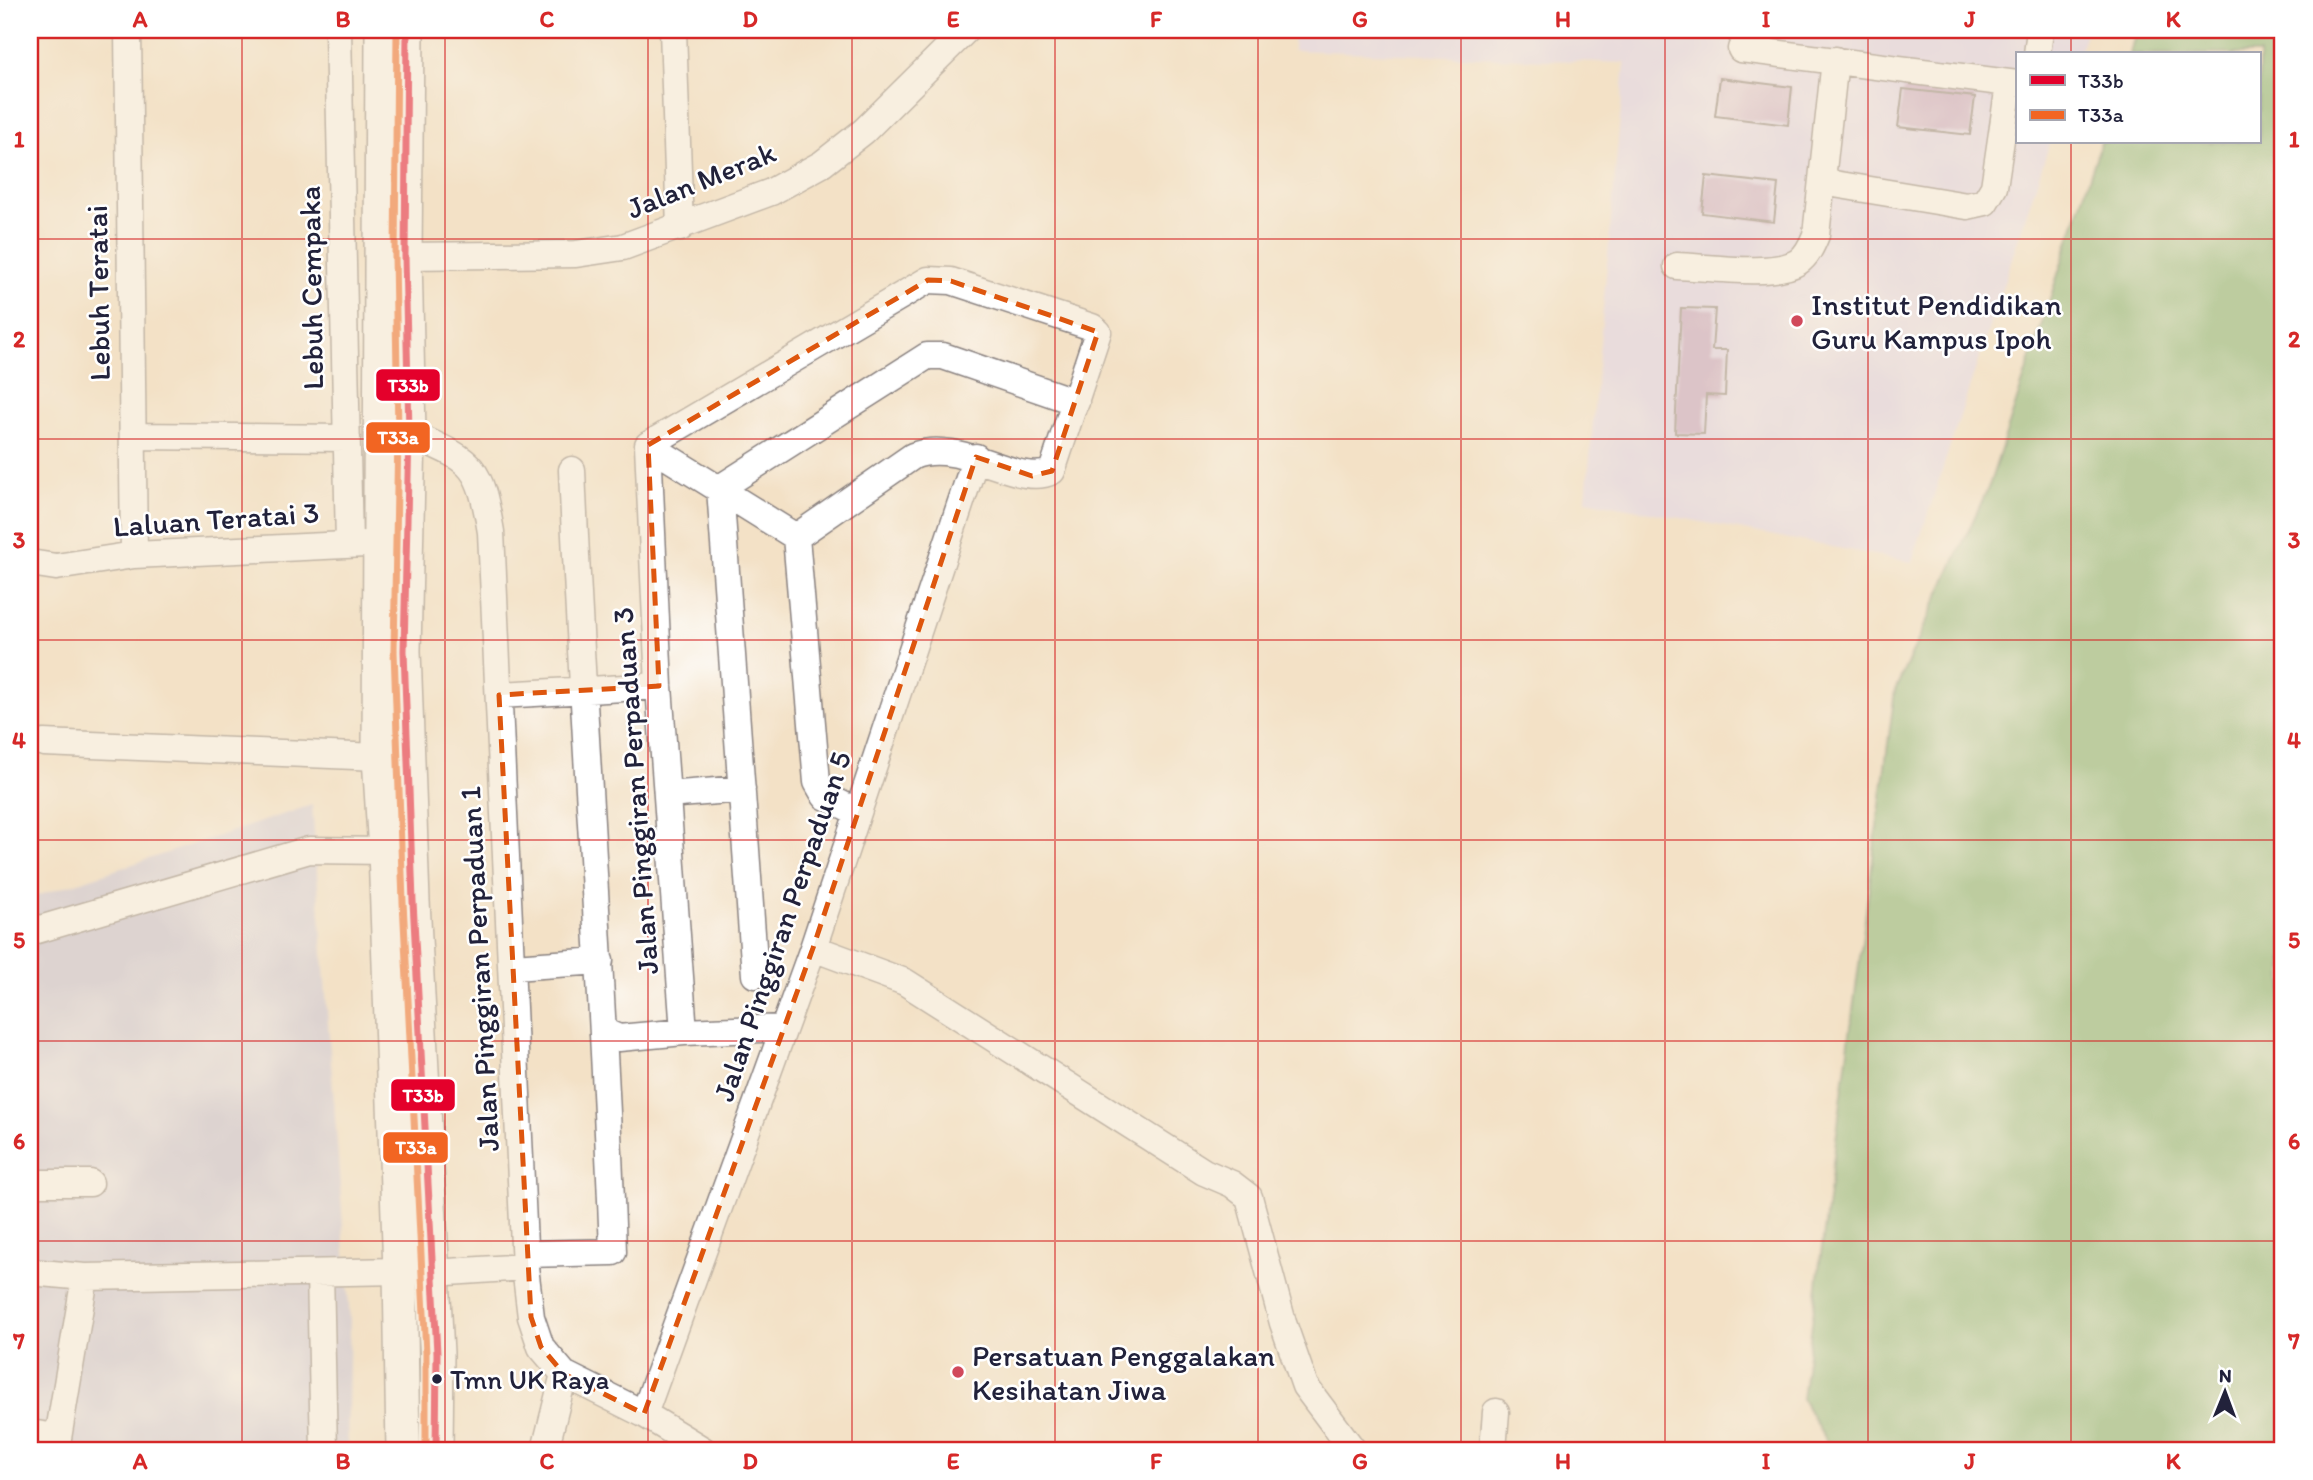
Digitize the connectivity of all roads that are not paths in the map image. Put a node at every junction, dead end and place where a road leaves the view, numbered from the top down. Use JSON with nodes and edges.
{"nodes":[{"id":1,"x":128,"y":30,"type":"edge"},
{"id":2,"x":338,"y":30,"type":"edge"},
{"id":3,"x":382,"y":30,"type":"edge"},
{"id":4,"x":407,"y":30,"type":"edge"},
{"id":5,"x":673,"y":30,"type":"edge"},
{"id":6,"x":966,"y":30,"type":"edge"},
{"id":7,"x":2040,"y":30,"type":"edge"},
{"id":8,"x":1741,"y":49,"type":"dead end"},
{"id":9,"x":2037,"y":52,"type":"edge"},
{"id":10,"x":1835,"y":61,"type":"junction"},
{"id":11,"x":2013,"y":84,"type":"edge"},
{"id":12,"x":1822,"y":182,"type":"junction"},
{"id":13,"x":680,"y":228,"type":"junction"},
{"id":14,"x":405,"y":256,"type":"junction"},
{"id":15,"x":1678,"y":266,"type":"dead end"},
{"id":16,"x":1076,"y":402,"type":"junction"},
{"id":17,"x":409,"y":433,"type":"junction"},
{"id":18,"x":134,"y":436,"type":"junction"},
{"id":19,"x":347,"y":438,"type":"junction"},
{"id":20,"x":648,"y":446,"type":"junction"},
{"id":21,"x":976,"y":457,"type":"junction"},
{"id":22,"x":572,"y":470,"type":"dead end"},
{"id":23,"x":720,"y":488,"type":"junction"},
{"id":24,"x":796,"y":537,"type":"junction"},
{"id":25,"x":378,"y":543,"type":"junction"},
{"id":26,"x":134,"y":555,"type":"junction"},
{"id":27,"x":30,"y":563,"type":"edge"},
{"id":28,"x":659,"y":686,"type":"junction"},
{"id":29,"x":581,"y":688,"type":"junction"},
{"id":30,"x":499,"y":695,"type":"junction"},
{"id":31,"x":406,"y":705,"type":"junction"},
{"id":32,"x":44,"y":743,"type":"dead end"},
{"id":33,"x":379,"y":757,"type":"junction"},
{"id":34,"x":742,"y":789,"type":"junction"},
{"id":35,"x":667,"y":795,"type":"junction"},
{"id":36,"x":858,"y":812,"type":"junction"},
{"id":37,"x":386,"y":852,"type":"junction"},
{"id":38,"x":414,"y":921,"type":"junction"},
{"id":39,"x":30,"y":932,"type":"edge"},
{"id":40,"x":813,"y":947,"type":"junction"},
{"id":41,"x":600,"y":961,"type":"junction"},
{"id":42,"x":513,"y":967,"type":"junction"},
{"id":43,"x":755,"y":975,"type":"dead end"},
{"id":44,"x":783,"y":1028,"type":"junction"},
{"id":45,"x":605,"y":1031,"type":"junction"},
{"id":46,"x":684,"y":1032,"type":"junction"},
{"id":47,"x":420,"y":1051,"type":"junction"},
{"id":48,"x":30,"y":1183,"type":"edge"},
{"id":49,"x":90,"y":1183,"type":"dead end"},
{"id":50,"x":525,"y":1261,"type":"junction"},
{"id":51,"x":400,"y":1271,"type":"junction"},
{"id":52,"x":30,"y":1272,"type":"edge"},
{"id":53,"x":320,"y":1273,"type":"junction"},
{"id":54,"x":433,"y":1273,"type":"junction"},
{"id":55,"x":85,"y":1277,"type":"junction"},
{"id":56,"x":564,"y":1374,"type":"junction"},
{"id":57,"x":1496,"y":1412,"type":"dead end"},
{"id":58,"x":644,"y":1414,"type":"junction"},
{"id":59,"x":30,"y":1433,"type":"edge"},
{"id":60,"x":56,"y":1443,"type":"edge"},
{"id":61,"x":324,"y":1450,"type":"edge"},
{"id":62,"x":403,"y":1450,"type":"edge"},
{"id":63,"x":436,"y":1450,"type":"edge"},
{"id":64,"x":545,"y":1450,"type":"edge"},
{"id":65,"x":703,"y":1450,"type":"edge"},
{"id":66,"x":1353,"y":1450,"type":"edge"},
{"id":67,"x":1493,"y":1450,"type":"edge"}],
"edges":[{"from":1,"to":18,"type":"street","name":"Lebuh Teratai"},
{"from":2,"to":19,"type":"street","name":"Lebuh Cempaka"},
{"from":3,"to":25,"type":"main road"},
{"from":4,"to":14,"type":"main road"},
{"from":5,"to":13,"type":"street"},
{"from":6,"to":13,"type":"street","name":"Jalan Merak"},
{"from":7,"to":9,"type":"street"},
{"from":8,"to":10,"type":"street"},
{"from":10,"to":11,"type":"street"},
{"from":10,"to":12,"type":"street"},
{"from":11,"to":12,"type":"street"},
{"from":12,"to":15,"type":"street"},
{"from":13,"to":14,"type":"street","name":"Jalan Merak"},
{"from":14,"to":17,"type":"main road"},
{"from":16,"to":20,"type":"street"},
{"from":16,"to":21,"type":"street"},
{"from":16,"to":23,"type":"street"},
{"from":17,"to":25,"type":"main road"},
{"from":17,"to":30,"type":"street","name":"Jalan Pinggiran Perpaduan 1"},
{"from":18,"to":19,"type":"street"},
{"from":18,"to":26,"type":"street","name":"Lebuh Teratai"},
{"from":19,"to":25,"type":"street","name":"Lebuh Cempaka"},
{"from":20,"to":23,"type":"street"},
{"from":20,"to":28,"type":"street","name":"Jalan Pinggiran Perpaduan 3"},
{"from":21,"to":24,"type":"street"},
{"from":21,"to":36,"type":"street","name":"Jalan Pinggiran Perpaduan 5"},
{"from":22,"to":29,"type":"street"},
{"from":23,"to":24,"type":"street"},
{"from":23,"to":34,"type":"street"},
{"from":24,"to":36,"type":"street"},
{"from":25,"to":26,"type":"street","name":"Laluan Teratai 3"},
{"from":25,"to":31,"type":"main road"},
{"from":25,"to":33,"type":"main road"},
{"from":26,"to":27,"type":"street","name":"Laluan Teratai 3"},
{"from":28,"to":29,"type":"street"},
{"from":28,"to":35,"type":"street","name":"Jalan Pinggiran Perpaduan 3"},
{"from":29,"to":30,"type":"street"},
{"from":29,"to":41,"type":"street"},
{"from":30,"to":42,"type":"street","name":"Jalan Pinggiran Perpaduan 1"},
{"from":31,"to":37,"type":"main road"},
{"from":31,"to":38,"type":"main road"},
{"from":32,"to":33,"type":"street"},
{"from":33,"to":37,"type":"main road"},
{"from":34,"to":35,"type":"street"},
{"from":34,"to":43,"type":"street"},
{"from":35,"to":46,"type":"street","name":"Jalan Pinggiran Perpaduan 3"},
{"from":36,"to":40,"type":"street","name":"Jalan Pinggiran Perpaduan 5"},
{"from":37,"to":38,"type":"main road"},
{"from":37,"to":39,"type":"street"},
{"from":37,"to":51,"type":"main road"},
{"from":38,"to":47,"type":"main road"},
{"from":40,"to":44,"type":"street","name":"Jalan Pinggiran Perpaduan 5"},
{"from":40,"to":66,"type":"street"},
{"from":41,"to":42,"type":"street"},
{"from":41,"to":45,"type":"street"},
{"from":42,"to":50,"type":"street","name":"Jalan Pinggiran Perpaduan 1"},
{"from":44,"to":46,"type":"street"},
{"from":44,"to":58,"type":"street","name":"Jalan Pinggiran Perpaduan 5"},
{"from":45,"to":46,"type":"street"},
{"from":45,"to":50,"type":"street"},
{"from":47,"to":51,"type":"main road"},
{"from":47,"to":54,"type":"main road"},
{"from":48,"to":49,"type":"street"},
{"from":50,"to":54,"type":"street"},
{"from":50,"to":56,"type":"street","name":"Jalan Pinggiran Perpaduan 1"},
{"from":51,"to":53,"type":"street"},
{"from":51,"to":62,"type":"main road"},
{"from":52,"to":55,"type":"street"},
{"from":53,"to":55,"type":"street"},
{"from":53,"to":61,"type":"street"},
{"from":54,"to":62,"type":"main road"},
{"from":54,"to":63,"type":"main road"},
{"from":55,"to":60,"type":"street"},
{"from":56,"to":58,"type":"street","name":"Jalan Pinggiran Perpaduan 1"},
{"from":56,"to":64,"type":"street"},
{"from":57,"to":67,"type":"street"},
{"from":58,"to":65,"type":"street","name":"Jalan Pinggiran Perpaduan 1"},
{"from":59,"to":60,"type":"street"}]}
